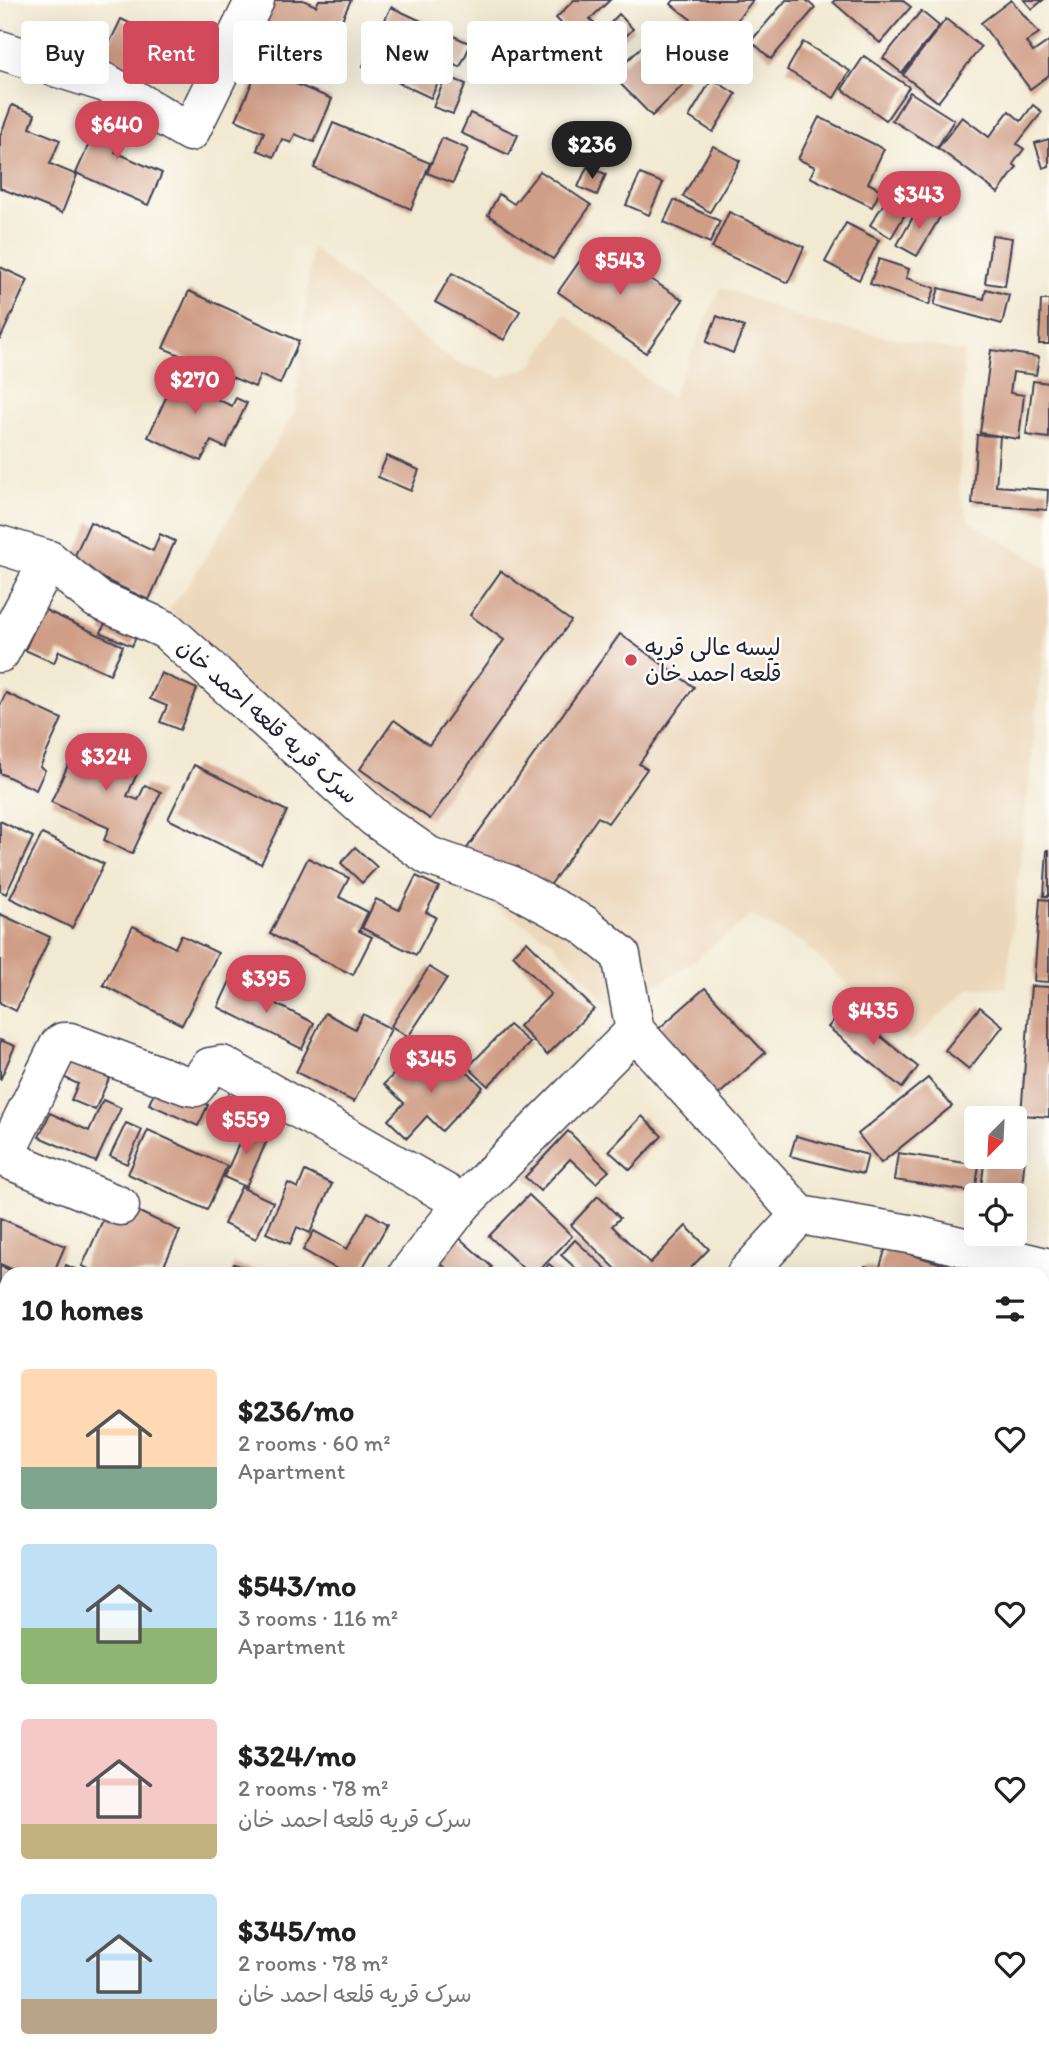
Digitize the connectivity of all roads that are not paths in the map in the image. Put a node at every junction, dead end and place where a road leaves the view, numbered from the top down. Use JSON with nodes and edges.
{"nodes":[{"id":1,"x":255,"y":0,"type":"edge"},
{"id":2,"x":0,"y":50,"type":"edge"},
{"id":3,"x":0,"y":545,"type":"edge"},
{"id":4,"x":49,"y":560,"type":"junction"},
{"id":5,"x":0,"y":653,"type":"edge"},
{"id":6,"x":635,"y":1031,"type":"junction"},
{"id":7,"x":2,"y":1156,"type":"edge"},
{"id":8,"x":463,"y":1203,"type":"junction"},
{"id":9,"x":120,"y":1206,"type":"dead end"},
{"id":10,"x":800,"y":1214,"type":"junction"},
{"id":11,"x":413,"y":1267,"type":"edge"},
{"id":12,"x":752,"y":1267,"type":"edge"},
{"id":13,"x":1045,"y":1267,"type":"edge"}],
"edges":[{"from":1,"to":2,"type":"street"},
{"from":3,"to":4,"type":"street"},
{"from":4,"to":5,"type":"street"},
{"from":4,"to":6,"type":"street","name":"سرک قریه قلعه احمد خان"},
{"from":6,"to":8,"type":"street"},
{"from":6,"to":10,"type":"street"},
{"from":7,"to":8,"type":"street"},
{"from":7,"to":9,"type":"street"},
{"from":8,"to":11,"type":"street"},
{"from":10,"to":12,"type":"street"},
{"from":10,"to":13,"type":"street"}]}
